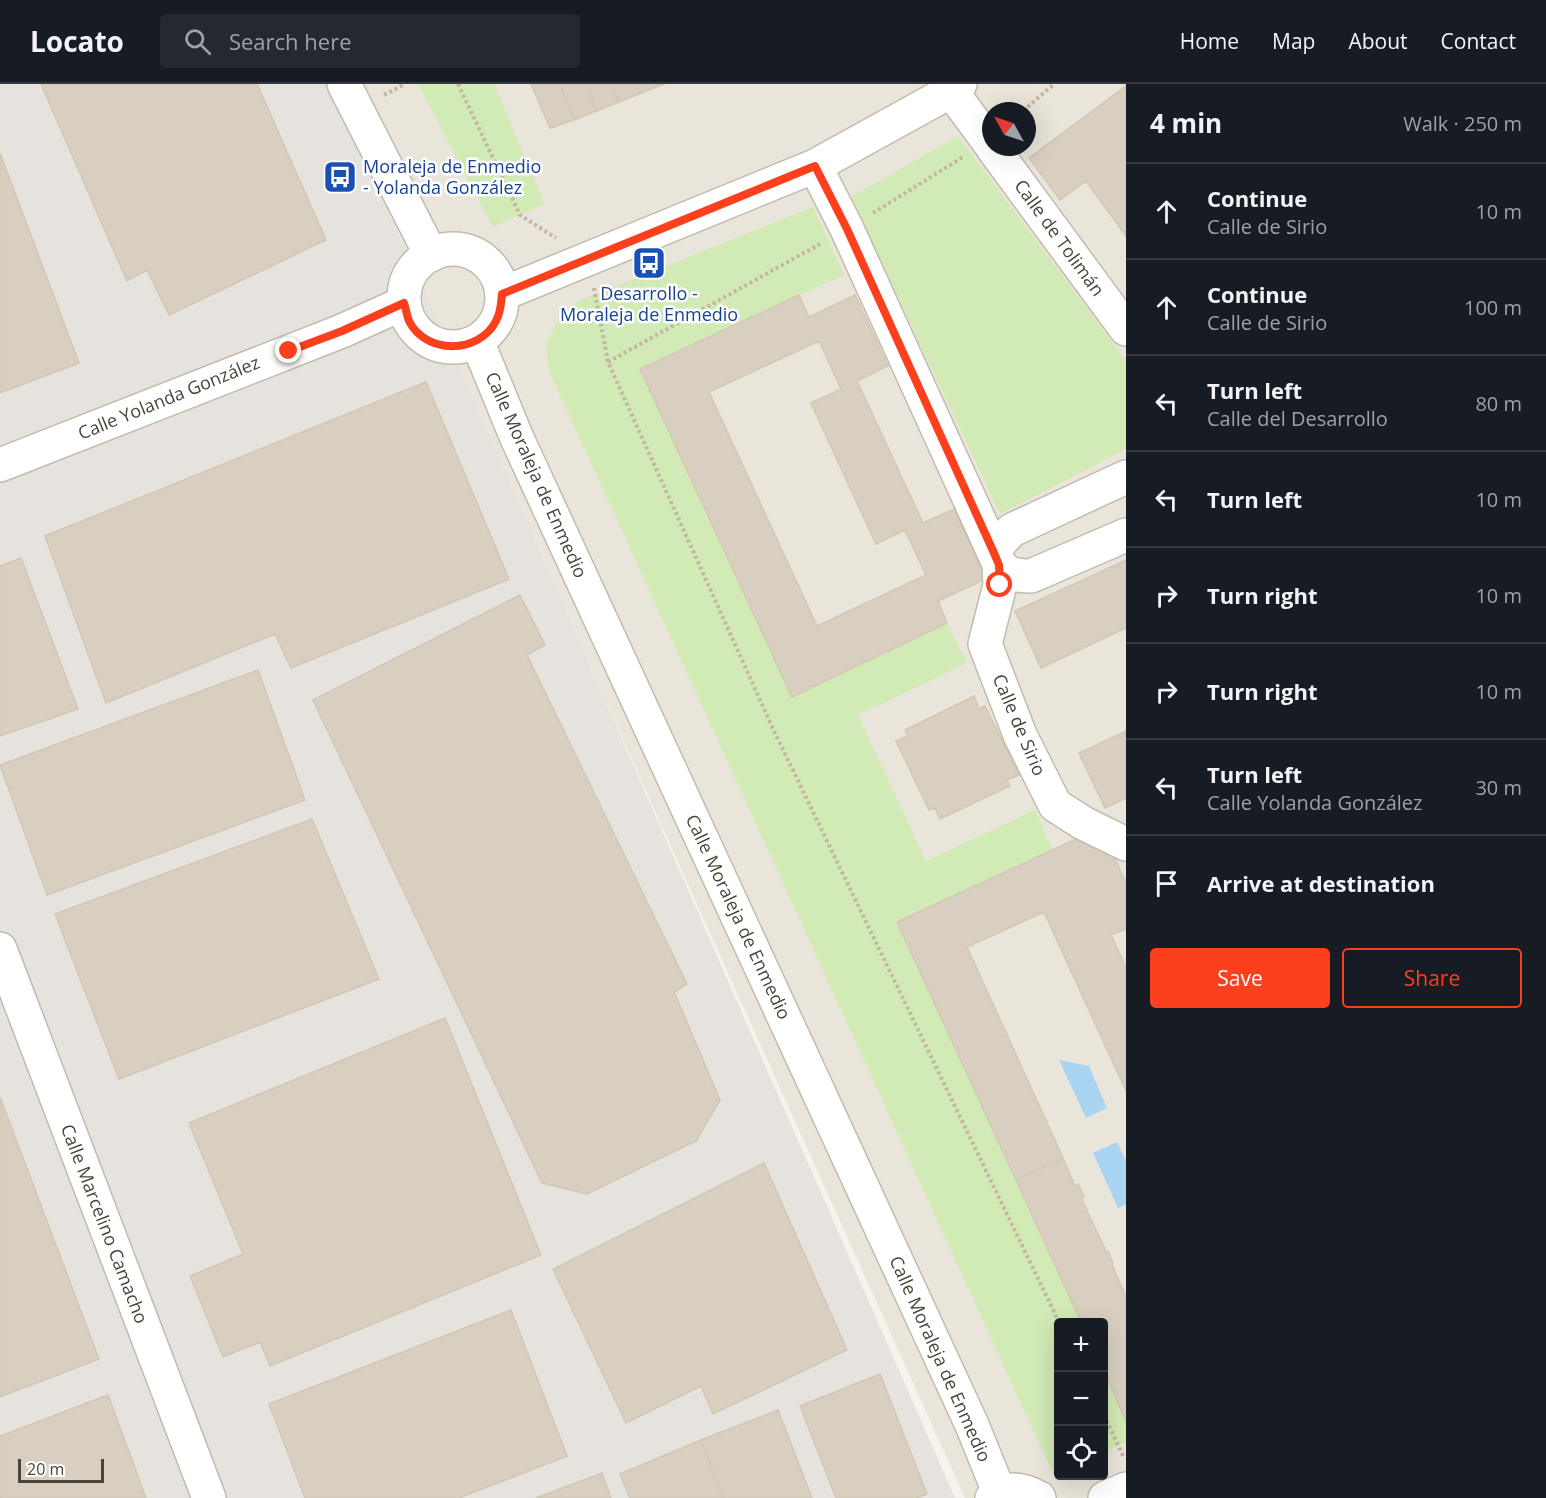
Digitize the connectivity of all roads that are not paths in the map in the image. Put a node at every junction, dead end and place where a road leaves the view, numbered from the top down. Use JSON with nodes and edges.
{"nodes":[{"id":1,"x":344,"y":84,"type":"edge"},
{"id":2,"x":956,"y":88,"type":"edge"},
{"id":3,"x":982,"y":130,"type":"edge"},
{"id":4,"x":1000,"y":156,"type":"edge"},
{"id":5,"x":815,"y":166,"type":"junction"},
{"id":6,"x":431,"y":255,"type":"junction"},
{"id":7,"x":502,"y":294,"type":"junction"},
{"id":8,"x":404,"y":303,"type":"junction"},
{"id":9,"x":1126,"y":329,"type":"edge"},
{"id":10,"x":477,"y":341,"type":"junction"},
{"id":11,"x":0,"y":465,"type":"edge"},
{"id":12,"x":1126,"y":477,"type":"edge"},
{"id":13,"x":1126,"y":535,"type":"edge"},
{"id":14,"x":997,"y":559,"type":"junction"},
{"id":15,"x":1126,"y":844,"type":"edge"},
{"id":16,"x":0,"y":949,"type":"edge"},
{"id":17,"x":1126,"y":1489,"type":"edge"},
{"id":18,"x":995,"y":1495,"type":"edge"},
{"id":19,"x":209,"y":1498,"type":"edge"},
{"id":20,"x":1038,"y":1498,"type":"edge"},
{"id":21,"x":1105,"y":1498,"type":"edge"}],
"edges":[{"from":1,"to":6,"type":"street"},
{"from":2,"to":3,"type":"street","name":"Calle de Tolimán"},
{"from":2,"to":5,"type":"street"},
{"from":4,"to":9,"type":"street","name":"Calle de Tolimán"},
{"from":5,"to":7,"type":"street"},
{"from":5,"to":14,"type":"street","name":"Calle de Sirio"},
{"from":6,"to":7,"type":"street"},
{"from":6,"to":8,"type":"street"},
{"from":7,"to":10,"type":"street"},
{"from":8,"to":10,"type":"street"},
{"from":8,"to":11,"type":"street","name":"Calle Yolanda González"},
{"from":10,"to":18,"type":"street","name":"Calle Moraleja de Enmedio"},
{"from":12,"to":14,"type":"street"},
{"from":13,"to":14,"type":"street"},
{"from":14,"to":15,"type":"street","name":"Calle de Sirio"},
{"from":16,"to":19,"type":"street","name":"Calle Marcelino Camacho"},
{"from":17,"to":21,"type":"street"},
{"from":18,"to":20,"type":"street"}]}
